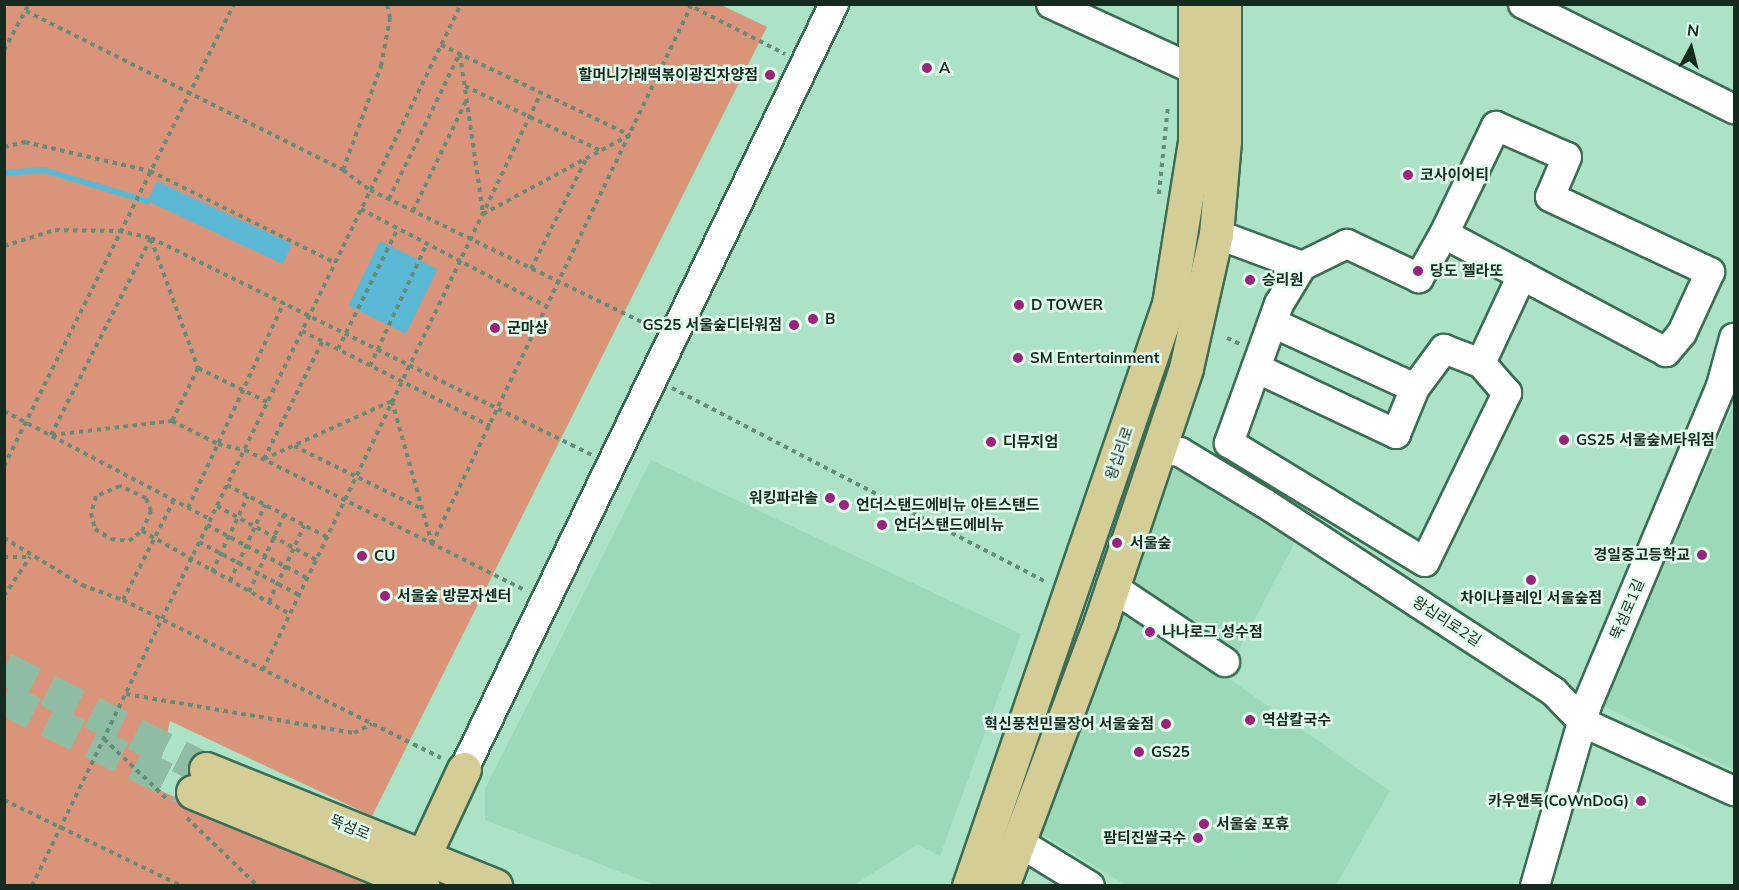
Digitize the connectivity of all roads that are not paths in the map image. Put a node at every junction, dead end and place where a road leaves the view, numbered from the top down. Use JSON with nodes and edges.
{"nodes":[{"id":1,"x":834,"y":4,"type":"edge"},
{"id":2,"x":1051,"y":4,"type":"edge"},
{"id":3,"x":1195,"y":4,"type":"edge"},
{"id":4,"x":1224,"y":4,"type":"edge"},
{"id":5,"x":1523,"y":4,"type":"edge"},
{"id":6,"x":1198,"y":67,"type":"junction"},
{"id":7,"x":1734,"y":109,"type":"edge"},
{"id":8,"x":1216,"y":234,"type":"junction"},
{"id":9,"x":1444,"y":234,"type":"junction"},
{"id":10,"x":1302,"y":266,"type":"junction"},
{"id":11,"x":1522,"y":275,"type":"junction"},
{"id":12,"x":1273,"y":323,"type":"junction"},
{"id":13,"x":1734,"y":338,"type":"edge"},
{"id":14,"x":1481,"y":363,"type":"junction"},
{"id":15,"x":1256,"y":368,"type":"junction"},
{"id":16,"x":1730,"y":368,"type":"edge"},
{"id":17,"x":1416,"y":388,"type":"junction"},
{"id":18,"x":1159,"y":450,"type":"junction"},
{"id":19,"x":1111,"y":586,"type":"junction"},
{"id":20,"x":1225,"y":662,"type":"dead end"},
{"id":21,"x":1584,"y":723,"type":"junction"},
{"id":22,"x":464,"y":769,"type":"joint"},
{"id":23,"x":199,"y":780,"type":"tunnel mouth"},
{"id":24,"x":1734,"y":791,"type":"edge"},
{"id":25,"x":1020,"y":843,"type":"junction"},
{"id":26,"x":422,"y":871,"type":"edge"},
{"id":27,"x":1539,"y":883,"type":"edge"},
{"id":28,"x":495,"y":885,"type":"edge"},
{"id":29,"x":969,"y":885,"type":"edge"},
{"id":30,"x":1002,"y":885,"type":"edge"},
{"id":31,"x":1090,"y":885,"type":"edge"}],
"edges":[{"from":1,"to":22,"type":"street"},
{"from":2,"to":6,"type":"street"},
{"from":3,"to":6,"type":"main road","name":"왕십리로"},
{"from":4,"to":6,"type":"main road","name":"왕십리로"},
{"from":5,"to":7,"type":"street"},
{"from":6,"to":8,"type":"main road","name":"왕십리로"},
{"from":6,"to":29,"type":"main road","name":"왕십리로"},
{"from":8,"to":10,"type":"street"},
{"from":8,"to":18,"type":"main road","name":"왕십리로"},
{"from":9,"to":10,"type":"street"},
{"from":9,"to":11,"type":"street"},
{"from":9,"to":11,"type":"street"},
{"from":10,"to":12,"type":"street"},
{"from":11,"to":14,"type":"street"},
{"from":12,"to":15,"type":"street"},
{"from":12,"to":17,"type":"street"},
{"from":13,"to":16,"type":"street","name":"뚝섬로1길"},
{"from":14,"to":15,"type":"street"},
{"from":14,"to":17,"type":"street"},
{"from":15,"to":17,"type":"street"},
{"from":16,"to":21,"type":"street","name":"뚝섬로1길"},
{"from":18,"to":19,"type":"main road","name":"왕십리로"},
{"from":18,"to":21,"type":"street","name":"왕십리로2길"},
{"from":19,"to":20,"type":"street"},
{"from":19,"to":25,"type":"main road","name":"왕십리로"},
{"from":21,"to":24,"type":"street","name":"왕십리로2길"},
{"from":21,"to":27,"type":"street","name":"뚝섬로1길"},
{"from":22,"to":26,"type":"main road"},
{"from":23,"to":26,"type":"main road","name":"뚝섬로"},
{"from":25,"to":30,"type":"main road","name":"왕십리로"},
{"from":25,"to":31,"type":"street"},
{"from":26,"to":28,"type":"main road","name":"뚝섬로"}]}
